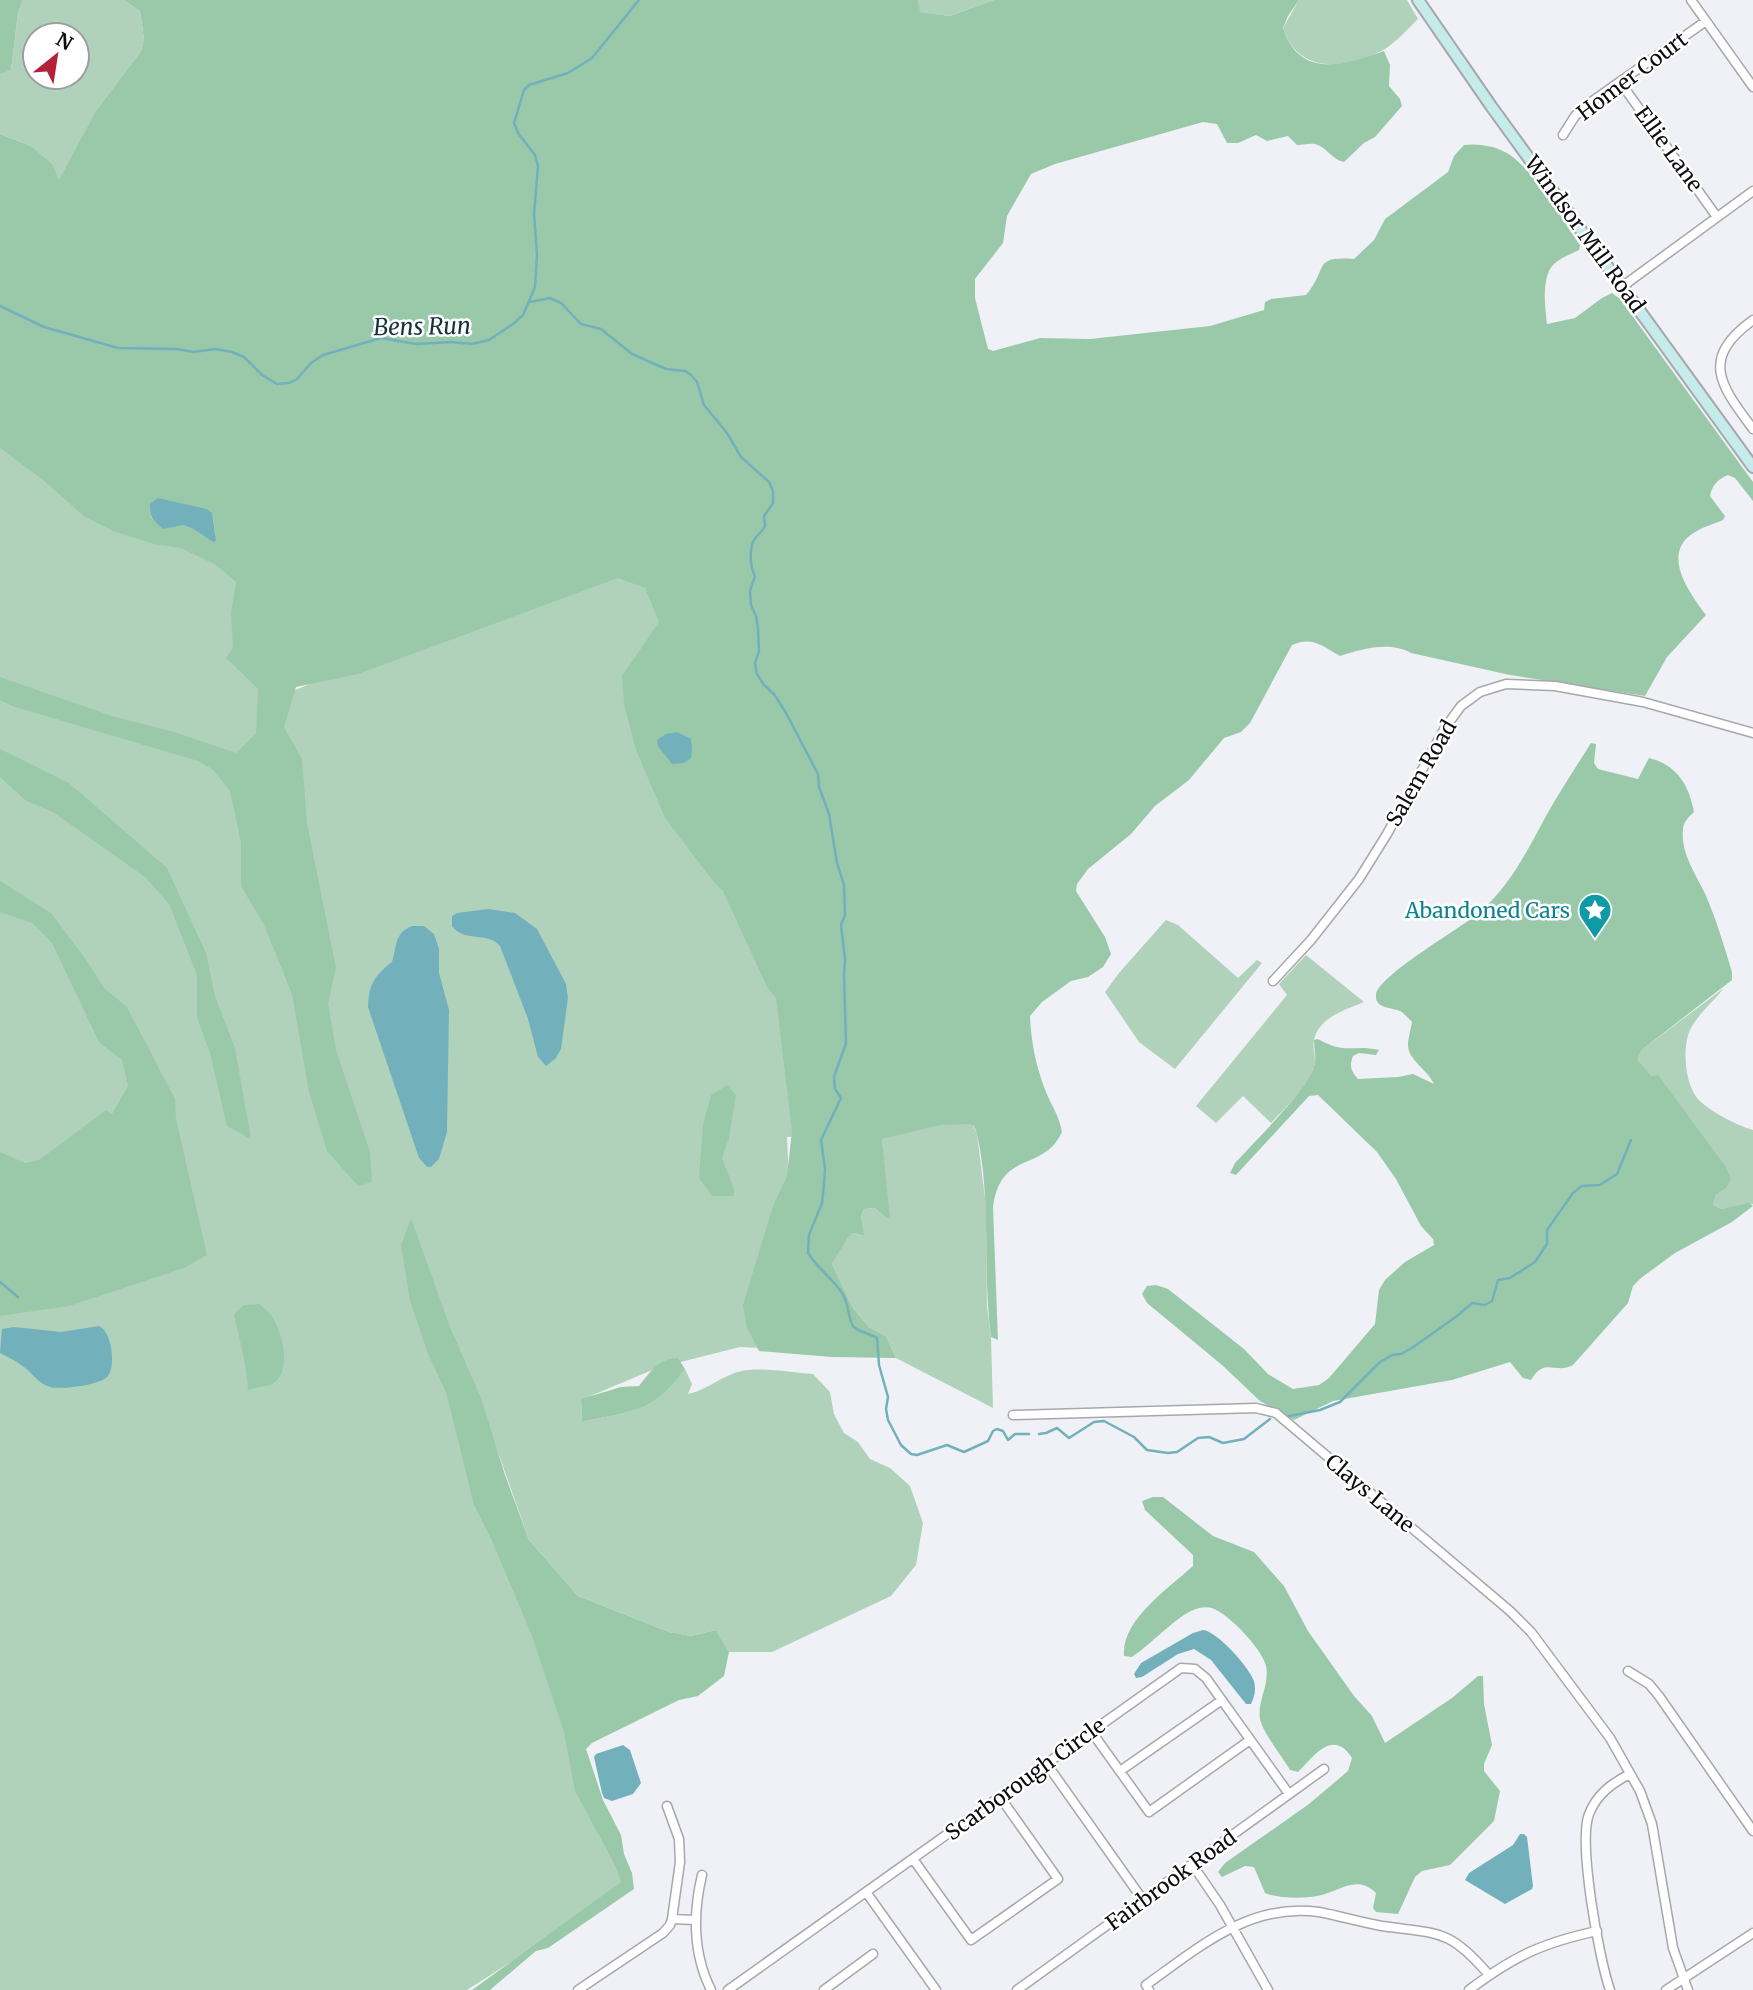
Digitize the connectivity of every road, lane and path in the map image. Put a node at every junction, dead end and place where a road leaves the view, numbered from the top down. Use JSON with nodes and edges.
{"nodes":[{"id":1,"x":1418,"y":0,"type":"edge"},
{"id":2,"x":1690,"y":0,"type":"edge"},
{"id":3,"x":1706,"y":21,"type":"junction"},
{"id":4,"x":1620,"y":82,"type":"junction"},
{"id":5,"x":1753,"y":87,"type":"edge"},
{"id":6,"x":1563,"y":135,"type":"dead end"},
{"id":7,"x":1753,"y":191,"type":"edge"},
{"id":8,"x":1717,"y":217,"type":"junction"},
{"id":9,"x":1623,"y":286,"type":"junction"},
{"id":10,"x":1753,"y":320,"type":"edge"},
{"id":11,"x":1753,"y":429,"type":"edge"},
{"id":12,"x":1753,"y":467,"type":"edge"},
{"id":13,"x":1753,"y":733,"type":"edge"},
{"id":14,"x":1273,"y":981,"type":"dead end"},
{"id":15,"x":1013,"y":1415,"type":"dead end"},
{"id":16,"x":1628,"y":1671,"type":"dead end"},
{"id":17,"x":1222,"y":1700,"type":"junction"},
{"id":18,"x":1091,"y":1731,"type":"junction"},
{"id":19,"x":1250,"y":1740,"type":"junction"},
{"id":20,"x":1046,"y":1763,"type":"junction"},
{"id":21,"x":1324,"y":1769,"type":"dead end"},
{"id":22,"x":1120,"y":1772,"type":"junction"},
{"id":23,"x":1630,"y":1774,"type":"junction"},
{"id":24,"x":1289,"y":1794,"type":"junction"},
{"id":25,"x":1000,"y":1797,"type":"junction"},
{"id":26,"x":667,"y":1806,"type":"dead end"},
{"id":27,"x":1753,"y":1831,"type":"edge"},
{"id":28,"x":913,"y":1859,"type":"junction"},
{"id":29,"x":1192,"y":1864,"type":"junction"},
{"id":30,"x":702,"y":1875,"type":"dead end"},
{"id":31,"x":866,"y":1892,"type":"junction"},
{"id":32,"x":1143,"y":1899,"type":"junction"},
{"id":33,"x":672,"y":1919,"type":"junction"},
{"id":34,"x":695,"y":1920,"type":"junction"},
{"id":35,"x":1232,"y":1927,"type":"junction"},
{"id":36,"x":1597,"y":1931,"type":"junction"},
{"id":37,"x":1753,"y":1933,"type":"edge"},
{"id":38,"x":873,"y":1955,"type":"dead end"},
{"id":39,"x":1489,"y":1975,"type":"junction"},
{"id":40,"x":1683,"y":1980,"type":"junction"},
{"id":41,"x":578,"y":1990,"type":"edge"},
{"id":42,"x":711,"y":1990,"type":"edge"},
{"id":43,"x":728,"y":1990,"type":"edge"},
{"id":44,"x":824,"y":1990,"type":"edge"},
{"id":45,"x":936,"y":1990,"type":"edge"},
{"id":46,"x":1017,"y":1990,"type":"edge"},
{"id":47,"x":1149,"y":1990,"type":"edge"},
{"id":48,"x":1268,"y":1990,"type":"edge"},
{"id":49,"x":1469,"y":1990,"type":"edge"},
{"id":50,"x":1610,"y":1990,"type":"edge"},
{"id":51,"x":1665,"y":1990,"type":"edge"},
{"id":52,"x":1688,"y":1990,"type":"edge"}],
"edges":[{"from":1,"to":9,"type":"main road","name":"Windsor Mill Road"},
{"from":2,"to":3,"type":"street"},
{"from":3,"to":4,"type":"street","name":"Homer Court"},
{"from":3,"to":5,"type":"street"},
{"from":4,"to":6,"type":"street","name":"Homer Court"},
{"from":4,"to":8,"type":"street","name":"Ellie Lane"},
{"from":7,"to":8,"type":"street"},
{"from":8,"to":9,"type":"street"},
{"from":9,"to":12,"type":"main road","name":"Windsor Mill Road"},
{"from":10,"to":11,"type":"street"},
{"from":13,"to":14,"type":"street","name":"Salem Road"},
{"from":15,"to":23,"type":"street","name":"Clays Lane"},
{"from":16,"to":27,"type":"street"},
{"from":17,"to":18,"type":"street","name":"Scarborough Circle"},
{"from":17,"to":19,"type":"street","name":"Scarborough Circle"},
{"from":17,"to":22,"type":"street"},
{"from":18,"to":20,"type":"street","name":"Scarborough Circle"},
{"from":18,"to":22,"type":"street"},
{"from":19,"to":22,"type":"street"},
{"from":19,"to":24,"type":"street","name":"Scarborough Circle"},
{"from":20,"to":25,"type":"street","name":"Scarborough Circle"},
{"from":20,"to":32,"type":"street"},
{"from":21,"to":24,"type":"street","name":"Fairbrook Road"},
{"from":23,"to":36,"type":"street"},
{"from":23,"to":40,"type":"street","name":"Clays Lane"},
{"from":24,"to":29,"type":"street","name":"Fairbrook Road"},
{"from":25,"to":28,"type":"street","name":"Scarborough Circle"},
{"from":25,"to":28,"type":"street"},
{"from":26,"to":33,"type":"street"},
{"from":28,"to":31,"type":"street","name":"Scarborough Circle"},
{"from":29,"to":32,"type":"street","name":"Fairbrook Road"},
{"from":29,"to":35,"type":"street"},
{"from":30,"to":34,"type":"street"},
{"from":31,"to":43,"type":"street","name":"Scarborough Circle"},
{"from":31,"to":45,"type":"street"},
{"from":32,"to":46,"type":"street","name":"Fairbrook Road"},
{"from":33,"to":34,"type":"street"},
{"from":33,"to":41,"type":"street"},
{"from":34,"to":42,"type":"street"},
{"from":35,"to":39,"type":"street"},
{"from":35,"to":47,"type":"street"},
{"from":35,"to":48,"type":"street"},
{"from":36,"to":39,"type":"street"},
{"from":36,"to":50,"type":"street"},
{"from":37,"to":40,"type":"street"},
{"from":38,"to":44,"type":"street"},
{"from":39,"to":49,"type":"street"},
{"from":40,"to":51,"type":"street"},
{"from":40,"to":52,"type":"street","name":"Clays Lane"}]}
